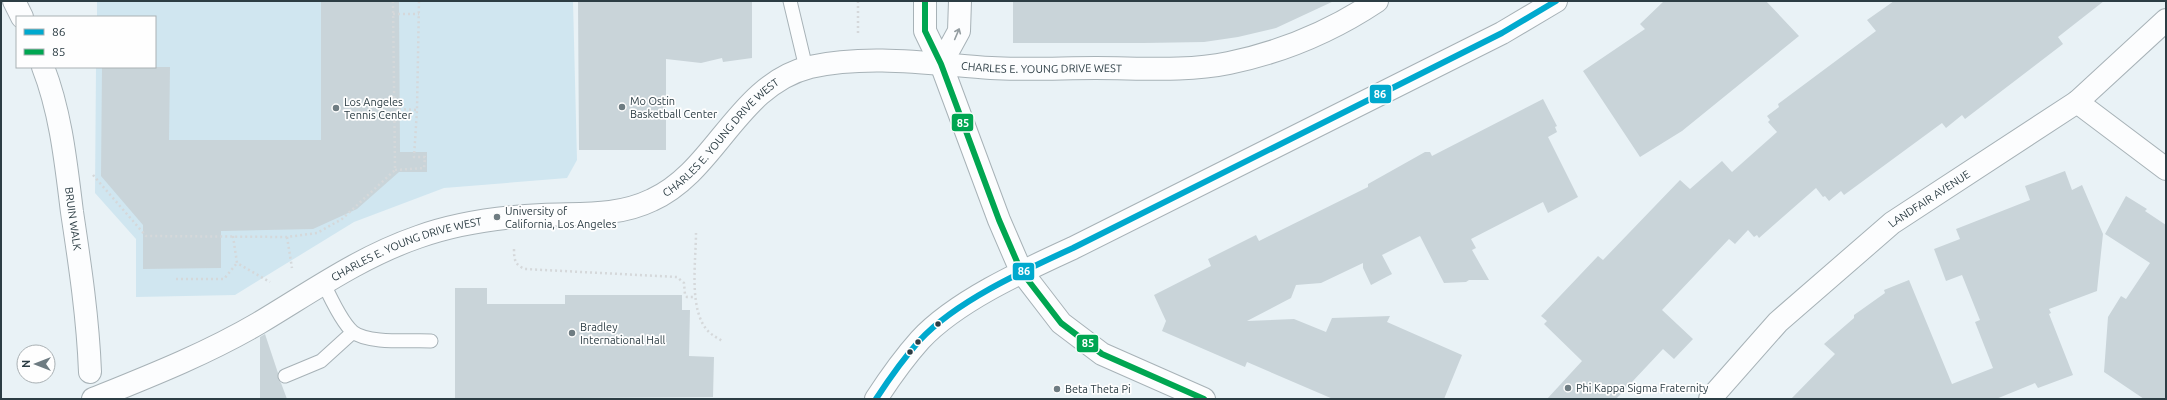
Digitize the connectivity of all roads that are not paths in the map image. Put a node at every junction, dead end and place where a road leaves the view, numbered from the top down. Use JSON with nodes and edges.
{"nodes":[{"id":1,"x":14,"y":1,"type":"edge"},
{"id":2,"x":790,"y":1,"type":"edge"},
{"id":3,"x":925,"y":1,"type":"edge"},
{"id":4,"x":960,"y":1,"type":"edge"},
{"id":5,"x":1376,"y":1,"type":"edge"},
{"id":6,"x":1556,"y":1,"type":"edge"},
{"id":7,"x":22,"y":16,"type":"edge"},
{"id":8,"x":2166,"y":20,"type":"edge"},
{"id":9,"x":941,"y":64,"type":"junction"},
{"id":10,"x":43,"y":68,"type":"edge"},
{"id":11,"x":806,"y":68,"type":"junction"},
{"id":12,"x":2077,"y":102,"type":"junction"},
{"id":13,"x":2166,"y":169,"type":"edge"},
{"id":14,"x":1021,"y":271,"type":"junction"},
{"id":15,"x":323,"y":282,"type":"junction"},
{"id":16,"x":353,"y":332,"type":"junction"},
{"id":17,"x":431,"y":341,"type":"dead end"},
{"id":18,"x":90,"y":372,"type":"dead end"},
{"id":19,"x":285,"y":376,"type":"dead end"},
{"id":20,"x":116,"y":395,"type":"edge"},
{"id":21,"x":94,"y":399,"type":"edge"},
{"id":22,"x":876,"y":399,"type":"edge"},
{"id":23,"x":1204,"y":399,"type":"edge"},
{"id":24,"x":1710,"y":399,"type":"edge"}],
"edges":[{"from":1,"to":7,"type":"street"},
{"from":2,"to":11,"type":"lane"},
{"from":3,"to":9,"type":"street"},
{"from":9,"to":4,"type":"street","one_way":true},
{"from":5,"to":9,"type":"street","name":"CHARLES E. YOUNG DRIVE WEST"},
{"from":6,"to":14,"type":"street"},
{"from":8,"to":12,"type":"street","name":"LANDFAIR AVENUE"},
{"from":9,"to":11,"type":"street","name":"CHARLES E. YOUNG DRIVE WEST"},
{"from":9,"to":14,"type":"street"},
{"from":10,"to":18,"type":"street","name":"BRUIN WALK"},
{"from":11,"to":15,"type":"street","name":"CHARLES E. YOUNG DRIVE WEST"},
{"from":12,"to":13,"type":"street"},
{"from":12,"to":24,"type":"street","name":"LANDFAIR AVENUE"},
{"from":14,"to":22,"type":"street"},
{"from":14,"to":23,"type":"street"},
{"from":15,"to":16,"type":"lane"},
{"from":15,"to":20,"type":"street","name":"CHARLES E. YOUNG DRIVE WEST"},
{"from":16,"to":17,"type":"lane"},
{"from":16,"to":19,"type":"lane"},
{"from":20,"to":21,"type":"street","name":"CHARLES E. YOUNG DRIVE WEST"}]}
